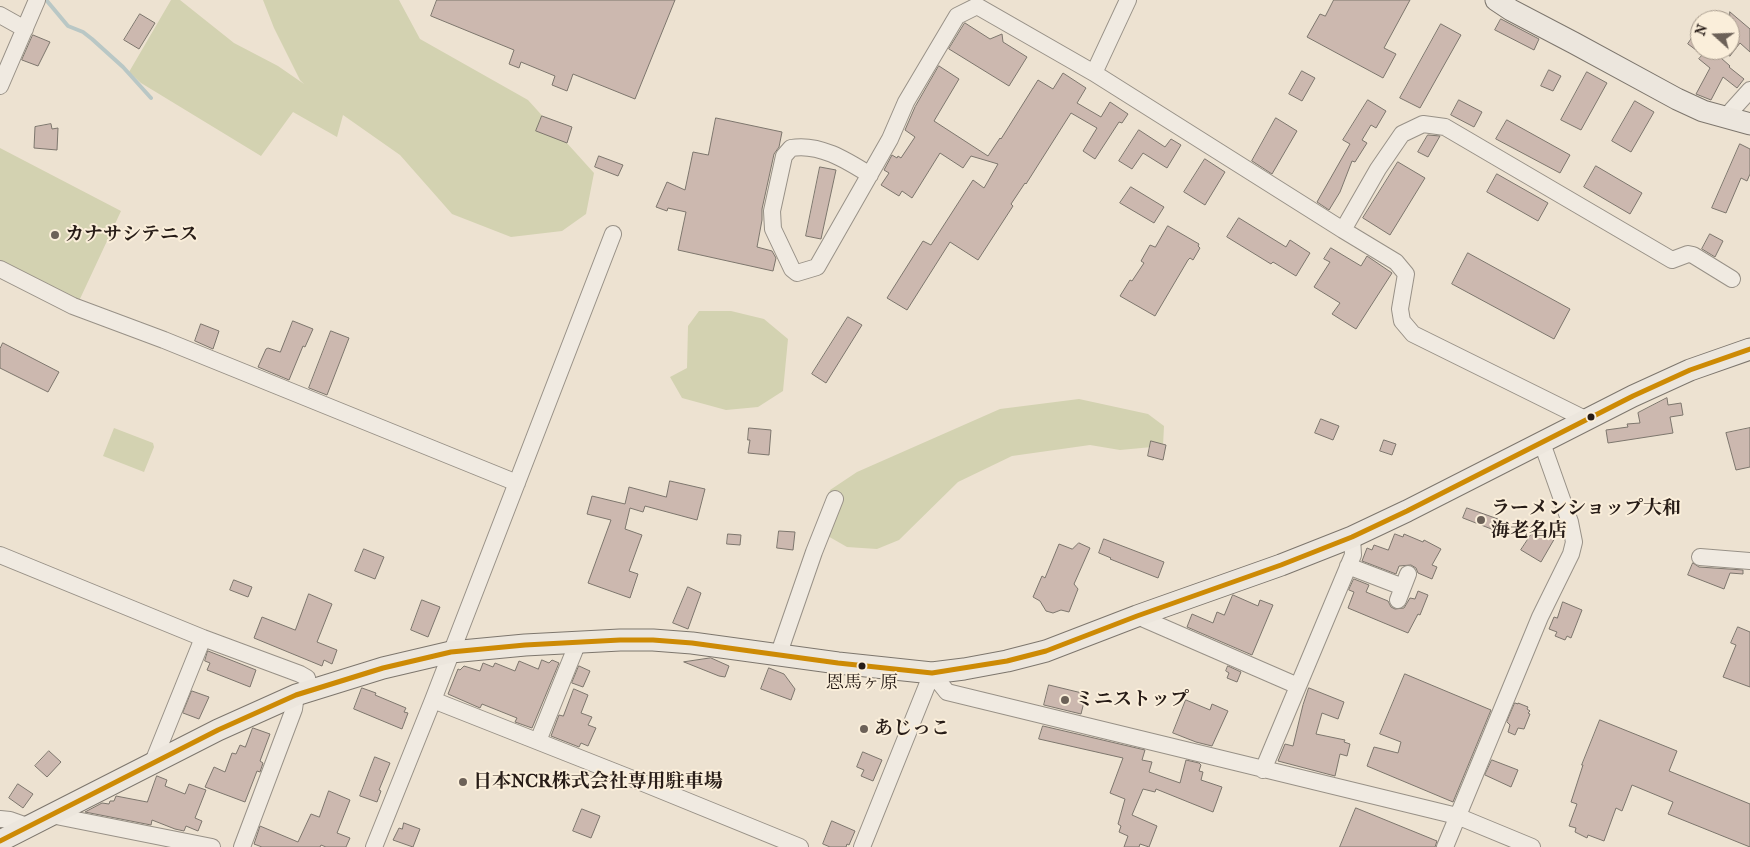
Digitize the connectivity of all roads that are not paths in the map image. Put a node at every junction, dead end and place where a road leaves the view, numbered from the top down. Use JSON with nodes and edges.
{"nodes":[{"id":1,"x":37,"y":0,"type":"edge"},
{"id":2,"x":1128,"y":0,"type":"edge"},
{"id":3,"x":1496,"y":0,"type":"edge"},
{"id":4,"x":0,"y":15,"type":"edge"},
{"id":5,"x":25,"y":29,"type":"junction"},
{"id":6,"x":3,"y":71,"type":"edge"},
{"id":7,"x":1094,"y":73,"type":"junction"},
{"id":8,"x":0,"y":86,"type":"edge"},
{"id":9,"x":1750,"y":90,"type":"edge"},
{"id":10,"x":1728,"y":118,"type":"junction"},
{"id":11,"x":1750,"y":124,"type":"edge"},
{"id":12,"x":870,"y":174,"type":"junction"},
{"id":13,"x":1343,"y":230,"type":"junction"},
{"id":14,"x":613,"y":234,"type":"dead end"},
{"id":15,"x":0,"y":269,"type":"edge"},
{"id":16,"x":1732,"y":279,"type":"dead end"},
{"id":17,"x":1750,"y":349,"type":"edge"},
{"id":18,"x":1587,"y":420,"type":"junction"},
{"id":19,"x":1542,"y":443,"type":"junction"},
{"id":20,"x":517,"y":483,"type":"junction"},
{"id":21,"x":835,"y":499,"type":"dead end"},
{"id":22,"x":1352,"y":537,"type":"junction"},
{"id":23,"x":0,"y":555,"type":"edge"},
{"id":24,"x":1700,"y":556,"type":"dead end"},
{"id":25,"x":1750,"y":560,"type":"edge"},
{"id":26,"x":1348,"y":566,"type":"junction"},
{"id":27,"x":1403,"y":587,"type":"dead end"},
{"id":28,"x":1137,"y":616,"type":"junction"},
{"id":29,"x":203,"y":638,"type":"junction"},
{"id":30,"x":578,"y":642,"type":"junction"},
{"id":31,"x":451,"y":652,"type":"junction"},
{"id":32,"x":778,"y":656,"type":"junction"},
{"id":33,"x":932,"y":673,"type":"junction"},
{"id":34,"x":1298,"y":686,"type":"junction"},
{"id":35,"x":304,"y":688,"type":"junction"},
{"id":36,"x":433,"y":700,"type":"junction"},
{"id":37,"x":538,"y":741,"type":"junction"},
{"id":38,"x":153,"y":762,"type":"junction"},
{"id":39,"x":1263,"y":770,"type":"junction"},
{"id":40,"x":51,"y":815,"type":"junction"},
{"id":41,"x":1457,"y":816,"type":"junction"},
{"id":42,"x":0,"y":819,"type":"edge"},
{"id":43,"x":27,"y":826,"type":"junction"},
{"id":44,"x":0,"y":841,"type":"edge"},
{"id":45,"x":212,"y":847,"type":"edge"},
{"id":46,"x":242,"y":847,"type":"edge"},
{"id":47,"x":374,"y":847,"type":"edge"},
{"id":48,"x":800,"y":847,"type":"edge"},
{"id":49,"x":862,"y":847,"type":"edge"},
{"id":50,"x":1446,"y":847,"type":"edge"},
{"id":51,"x":1532,"y":847,"type":"edge"}],
"edges":[{"from":1,"to":5,"type":"street"},
{"from":2,"to":7,"type":"street"},
{"from":3,"to":10,"type":"main road"},
{"from":4,"to":5,"type":"street"},
{"from":5,"to":6,"type":"street"},
{"from":6,"to":8,"type":"street"},
{"from":7,"to":12,"type":"street"},
{"from":7,"to":13,"type":"street"},
{"from":9,"to":10,"type":"street"},
{"from":10,"to":11,"type":"main road"},
{"from":12,"to":12,"type":"street"},
{"from":13,"to":16,"type":"street"},
{"from":13,"to":18,"type":"street"},
{"from":14,"to":20,"type":"street"},
{"from":15,"to":20,"type":"street"},
{"from":17,"to":18,"type":"main road"},
{"from":18,"to":19,"type":"main road"},
{"from":19,"to":22,"type":"main road"},
{"from":19,"to":41,"type":"street"},
{"from":20,"to":31,"type":"street"},
{"from":21,"to":32,"type":"street"},
{"from":22,"to":26,"type":"street"},
{"from":22,"to":28,"type":"main road"},
{"from":23,"to":29,"type":"street"},
{"from":24,"to":25,"type":"street"},
{"from":26,"to":27,"type":"street"},
{"from":26,"to":34,"type":"street"},
{"from":28,"to":33,"type":"main road"},
{"from":28,"to":34,"type":"street"},
{"from":29,"to":35,"type":"street"},
{"from":29,"to":38,"type":"street"},
{"from":30,"to":31,"type":"main road"},
{"from":30,"to":32,"type":"main road"},
{"from":30,"to":37,"type":"street"},
{"from":31,"to":35,"type":"main road"},
{"from":31,"to":36,"type":"street"},
{"from":32,"to":33,"type":"main road"},
{"from":33,"to":39,"type":"street"},
{"from":33,"to":49,"type":"street"},
{"from":34,"to":39,"type":"street"},
{"from":35,"to":38,"type":"main road"},
{"from":35,"to":46,"type":"street"},
{"from":36,"to":37,"type":"street"},
{"from":36,"to":47,"type":"street"},
{"from":37,"to":48,"type":"street"},
{"from":38,"to":40,"type":"main road"},
{"from":39,"to":41,"type":"street"},
{"from":40,"to":43,"type":"main road"},
{"from":40,"to":45,"type":"street"},
{"from":41,"to":50,"type":"street"},
{"from":41,"to":51,"type":"street"},
{"from":42,"to":43,"type":"street"},
{"from":43,"to":44,"type":"main road"}]}
